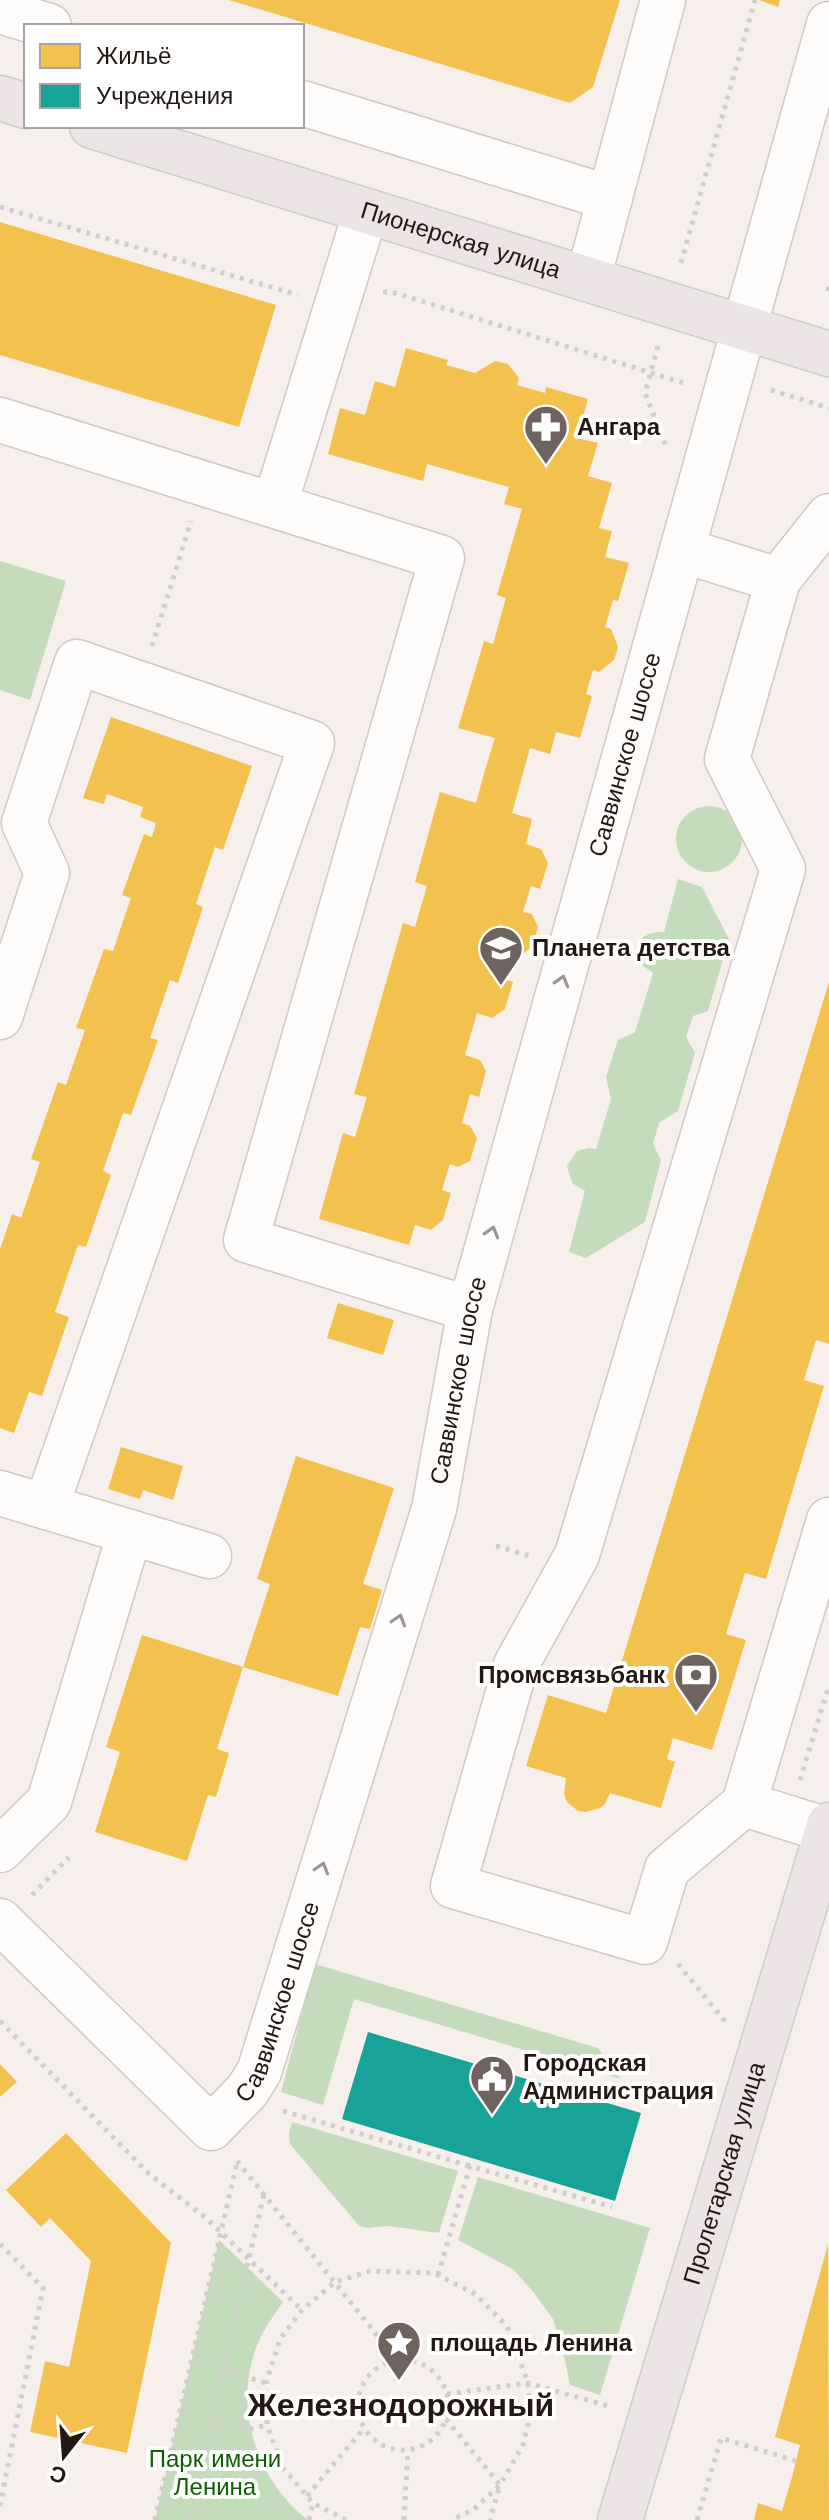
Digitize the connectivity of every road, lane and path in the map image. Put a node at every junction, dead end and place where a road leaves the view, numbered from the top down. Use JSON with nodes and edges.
{"nodes":[{"id":1,"x":663,"y":0,"type":"edge"},
{"id":2,"x":755,"y":0,"type":"edge"},
{"id":3,"x":0,"y":11,"type":"edge"},
{"id":4,"x":42,"y":24,"type":"edge"},
{"id":5,"x":829,"y":24,"type":"edge"},
{"id":6,"x":0,"y":98,"type":"edge"},
{"id":7,"x":304,"y":104,"type":"edge"},
{"id":8,"x":24,"y":105,"type":"edge"},
{"id":9,"x":98,"y":128,"type":"edge"},
{"id":10,"x":610,"y":198,"type":"junction"},
{"id":11,"x":0,"y":207,"type":"edge"},
{"id":12,"x":366,"y":211,"type":"junction"},
{"id":13,"x":588,"y":279,"type":"junction"},
{"id":14,"x":339,"y":296,"type":"junction"},
{"id":15,"x":670,"y":304,"type":"junction"},
{"id":16,"x":744,"y":327,"type":"junction"},
{"id":17,"x":829,"y":354,"type":"edge"},
{"id":18,"x":725,"y":396,"type":"junction"},
{"id":19,"x":829,"y":408,"type":"edge"},
{"id":20,"x":0,"y":420,"type":"edge"},
{"id":21,"x":203,"y":482,"type":"junction"},
{"id":22,"x":275,"y":504,"type":"junction"},
{"id":23,"x":829,"y":516,"type":"edge"},
{"id":24,"x":682,"y":550,"type":"junction"},
{"id":25,"x":778,"y":580,"type":"junction"},
{"id":26,"x":141,"y":684,"type":"junction"},
{"id":27,"x":0,"y":1017,"type":"edge"},
{"id":28,"x":470,"y":1309,"type":"junction"},
{"id":29,"x":0,"y":1493,"type":"edge"},
{"id":30,"x":46,"y":1507,"type":"junction"},
{"id":31,"x":829,"y":1520,"type":"edge"},
{"id":32,"x":130,"y":1532,"type":"junction"},
{"id":33,"x":209,"y":1556,"type":"dead end"},
{"id":34,"x":744,"y":1804,"type":"junction"},
{"id":35,"x":828,"y":1827,"type":"edge"},
{"id":36,"x":0,"y":1850,"type":"edge"},
{"id":37,"x":0,"y":1921,"type":"edge"},
{"id":38,"x":649,"y":1927,"type":"junction"},
{"id":39,"x":0,"y":2021,"type":"edge"},
{"id":40,"x":725,"y":2022,"type":"dead end"},
{"id":41,"x":229,"y":2129,"type":"junction"},
{"id":42,"x":470,"y":2166,"type":"junction"},
{"id":43,"x":264,"y":2194,"type":"junction"},
{"id":44,"x":612,"y":2207,"type":"dead end"},
{"id":45,"x":221,"y":2231,"type":"junction"},
{"id":46,"x":0,"y":2244,"type":"edge"},
{"id":47,"x":249,"y":2259,"type":"junction"},
{"id":48,"x":438,"y":2275,"type":"junction"},
{"id":49,"x":335,"y":2282,"type":"junction"},
{"id":50,"x":302,"y":2310,"type":"junction"},
{"id":51,"x":397,"y":2360,"type":"junction"},
{"id":52,"x":223,"y":2370,"type":"junction"},
{"id":53,"x":266,"y":2383,"type":"junction"},
{"id":54,"x":528,"y":2383,"type":"junction"},
{"id":55,"x":447,"y":2394,"type":"junction"},
{"id":56,"x":608,"y":2406,"type":"dead end"},
{"id":57,"x":211,"y":2418,"type":"junction"},
{"id":58,"x":446,"y":2419,"type":"junction"},
{"id":59,"x":267,"y":2425,"type":"junction"},
{"id":60,"x":364,"y":2428,"type":"junction"},
{"id":61,"x":408,"y":2450,"type":"junction"},
{"id":62,"x":796,"y":2461,"type":"dead end"},
{"id":63,"x":500,"y":2485,"type":"junction"},
{"id":64,"x":307,"y":2496,"type":"junction"},
{"id":65,"x":313,"y":2503,"type":"junction"},
{"id":66,"x":0,"y":2506,"type":"edge"},
{"id":67,"x":472,"y":2511,"type":"junction"},
{"id":68,"x":155,"y":2520,"type":"edge"},
{"id":69,"x":188,"y":2520,"type":"edge"},
{"id":70,"x":309,"y":2520,"type":"edge"},
{"id":71,"x":346,"y":2520,"type":"edge"},
{"id":72,"x":404,"y":2520,"type":"edge"},
{"id":73,"x":451,"y":2520,"type":"edge"},
{"id":74,"x":470,"y":2520,"type":"edge"},
{"id":75,"x":490,"y":2520,"type":"edge"},
{"id":76,"x":620,"y":2520,"type":"edge"},
{"id":77,"x":697,"y":2520,"type":"edge"}],
"edges":[{"from":1,"to":10,"type":"street"},
{"from":2,"to":15,"type":"path"},
{"from":3,"to":4,"type":"street"},
{"from":5,"to":16,"type":"street","name":"Саввинское шоссе"},
{"from":6,"to":8,"type":"main road"},
{"from":7,"to":10,"type":"street"},
{"from":9,"to":12,"type":"main road","name":"Пионерская улица"},
{"from":10,"to":13,"type":"street"},
{"from":11,"to":14,"type":"path"},
{"from":12,"to":13,"type":"main road","name":"Пионерская улица"},
{"from":12,"to":14,"type":"street"},
{"from":13,"to":15,"type":"main road","name":"Пионерская улица"},
{"from":14,"to":18,"type":"path"},
{"from":14,"to":22,"type":"street"},
{"from":15,"to":16,"type":"main road","name":"Пионерская улица"},
{"from":16,"to":17,"type":"main road","name":"Пионерская улица"},
{"from":16,"to":18,"type":"street","name":"Саввинское шоссе"},
{"from":18,"to":19,"type":"path"},
{"from":18,"to":24,"type":"street","name":"Саввинское шоссе"},
{"from":20,"to":21,"type":"street"},
{"from":21,"to":22,"type":"street"},
{"from":21,"to":26,"type":"path"},
{"from":22,"to":28,"type":"street"},
{"from":23,"to":25,"type":"street"},
{"from":24,"to":25,"type":"street"},
{"from":28,"to":24,"type":"street","name":"Саввинское шоссе","one_way":true},
{"from":25,"to":38,"type":"street"},
{"from":26,"to":27,"type":"street"},
{"from":26,"to":30,"type":"street"},
{"from":41,"to":28,"type":"street","name":"Саввинское шоссе","one_way":true},
{"from":29,"to":30,"type":"street"},
{"from":30,"to":32,"type":"street"},
{"from":31,"to":34,"type":"street"},
{"from":32,"to":33,"type":"street"},
{"from":32,"to":36,"type":"street"},
{"from":34,"to":35,"type":"street"},
{"from":34,"to":38,"type":"street"},
{"from":35,"to":76,"type":"main road","name":"Пролетарская улица"},
{"from":37,"to":41,"type":"street","name":"Саввинское шоссе"},
{"from":38,"to":40,"type":"path"},
{"from":39,"to":45,"type":"path"},
{"from":41,"to":42,"type":"path"},
{"from":41,"to":43,"type":"path"},
{"from":41,"to":45,"type":"path"},
{"from":42,"to":44,"type":"path"},
{"from":42,"to":48,"type":"path"},
{"from":43,"to":47,"type":"path"},
{"from":43,"to":49,"type":"path"},
{"from":45,"to":47,"type":"path"},
{"from":45,"to":68,"type":"path"},
{"from":46,"to":66,"type":"path"},
{"from":47,"to":50,"type":"path"},
{"from":47,"to":52,"type":"path"},
{"from":48,"to":49,"type":"path"},
{"from":48,"to":54,"type":"path"},
{"from":49,"to":50,"type":"path"},
{"from":49,"to":51,"type":"path"},
{"from":50,"to":53,"type":"path"},
{"from":51,"to":55,"type":"path"},
{"from":51,"to":60,"type":"path"},
{"from":52,"to":53,"type":"path"},
{"from":52,"to":57,"type":"path"},
{"from":53,"to":59,"type":"path"},
{"from":54,"to":55,"type":"path"},
{"from":54,"to":56,"type":"path"},
{"from":54,"to":63,"type":"path"},
{"from":55,"to":58,"type":"path"},
{"from":57,"to":59,"type":"path"},
{"from":57,"to":69,"type":"path"},
{"from":58,"to":61,"type":"path"},
{"from":58,"to":63,"type":"path"},
{"from":59,"to":64,"type":"path"},
{"from":60,"to":61,"type":"path"},
{"from":60,"to":64,"type":"path"},
{"from":61,"to":72,"type":"path"},
{"from":62,"to":77,"type":"path"},
{"from":63,"to":67,"type":"path"},
{"from":63,"to":75,"type":"path"},
{"from":64,"to":65,"type":"path"},
{"from":65,"to":70,"type":"path"},
{"from":65,"to":71,"type":"path"},
{"from":67,"to":73,"type":"path"},
{"from":67,"to":74,"type":"path"}]}
